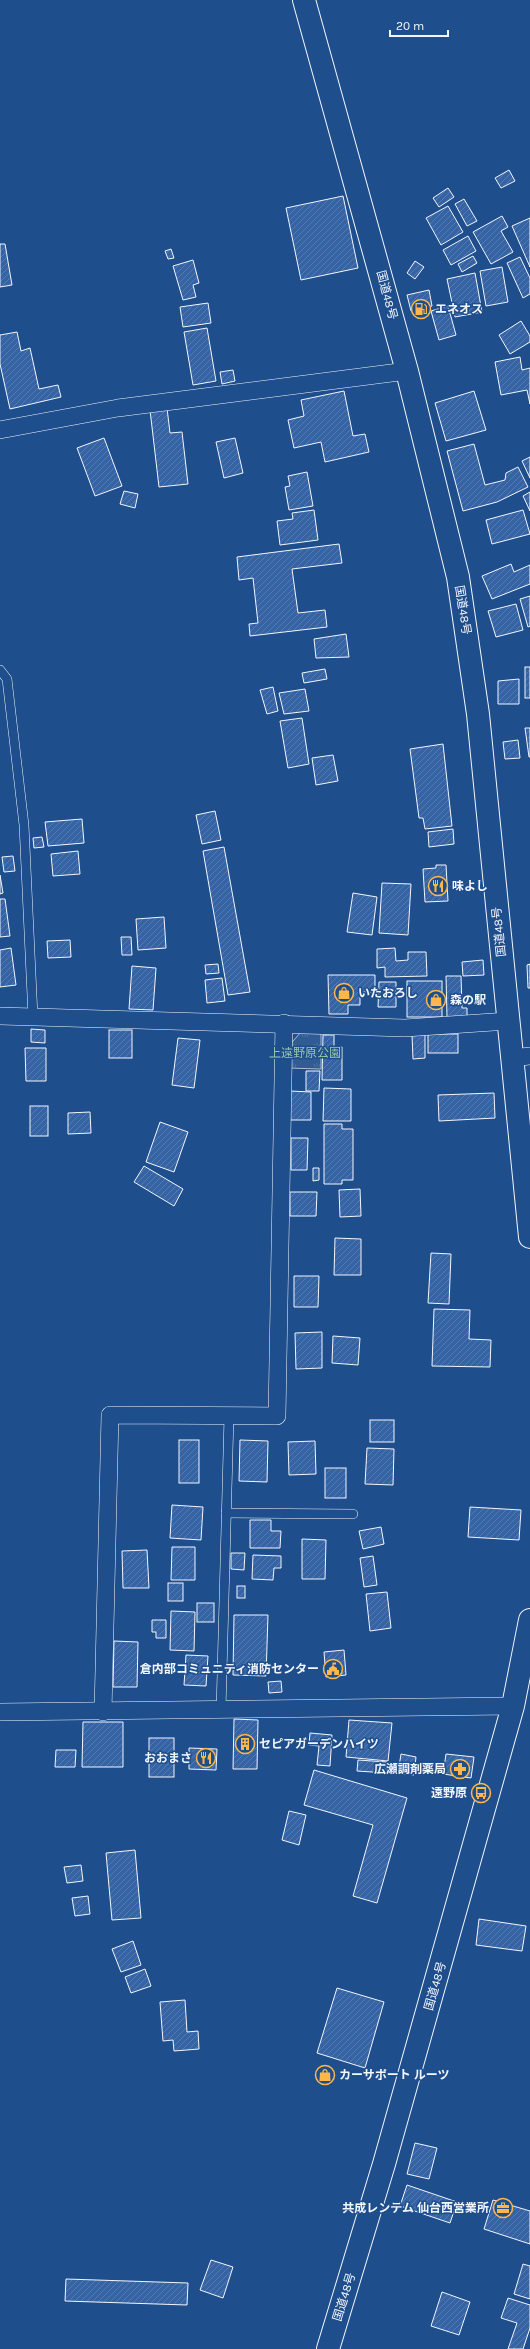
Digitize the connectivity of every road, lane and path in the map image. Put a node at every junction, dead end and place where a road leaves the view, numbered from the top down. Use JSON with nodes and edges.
{"nodes":[{"id":1,"x":304,"y":0,"type":"edge"},
{"id":2,"x":408,"y":371,"type":"junction"},
{"id":3,"x":0,"y":430,"type":"edge"},
{"id":4,"x":0,"y":670,"type":"edge"},
{"id":5,"x":0,"y":1016,"type":"edge"},
{"id":6,"x":33,"y":1017,"type":"junction"},
{"id":7,"x":508,"y":1021,"type":"junction"},
{"id":8,"x":284,"y":1024,"type":"junction"},
{"id":9,"x":522,"y":1057,"type":"edge"},
{"id":10,"x":530,"y":1237,"type":"edge"},
{"id":11,"x":229,"y":1416,"type":"junction"},
{"id":12,"x":226,"y":1513,"type":"junction"},
{"id":13,"x":353,"y":1514,"type":"dead end"},
{"id":14,"x":530,"y":1620,"type":"edge"},
{"id":15,"x":513,"y":1706,"type":"junction"},
{"id":16,"x":221,"y":1710,"type":"junction"},
{"id":17,"x":0,"y":1712,"type":"edge"},
{"id":18,"x":103,"y":1712,"type":"junction"},
{"id":19,"x":328,"y":2349,"type":"edge"}],
"edges":[{"from":1,"to":2,"type":"highway","name":"国道48号"},
{"from":2,"to":3,"type":"street"},
{"from":2,"to":7,"type":"highway","name":"国道48号"},
{"from":4,"to":6,"type":"lane"},
{"from":5,"to":6,"type":"street"},
{"from":6,"to":8,"type":"street"},
{"from":7,"to":8,"type":"street"},
{"from":7,"to":9,"type":"highway","name":"国道48号"},
{"from":8,"to":11,"type":"street"},
{"from":9,"to":10,"type":"highway","name":"国道48号"},
{"from":11,"to":12,"type":"lane"},
{"from":11,"to":18,"type":"street"},
{"from":12,"to":13,"type":"lane"},
{"from":12,"to":16,"type":"lane"},
{"from":14,"to":15,"type":"highway","name":"国道48号"},
{"from":15,"to":16,"type":"street"},
{"from":15,"to":19,"type":"highway","name":"国道48号"},
{"from":16,"to":18,"type":"street"},
{"from":17,"to":18,"type":"street"}]}
